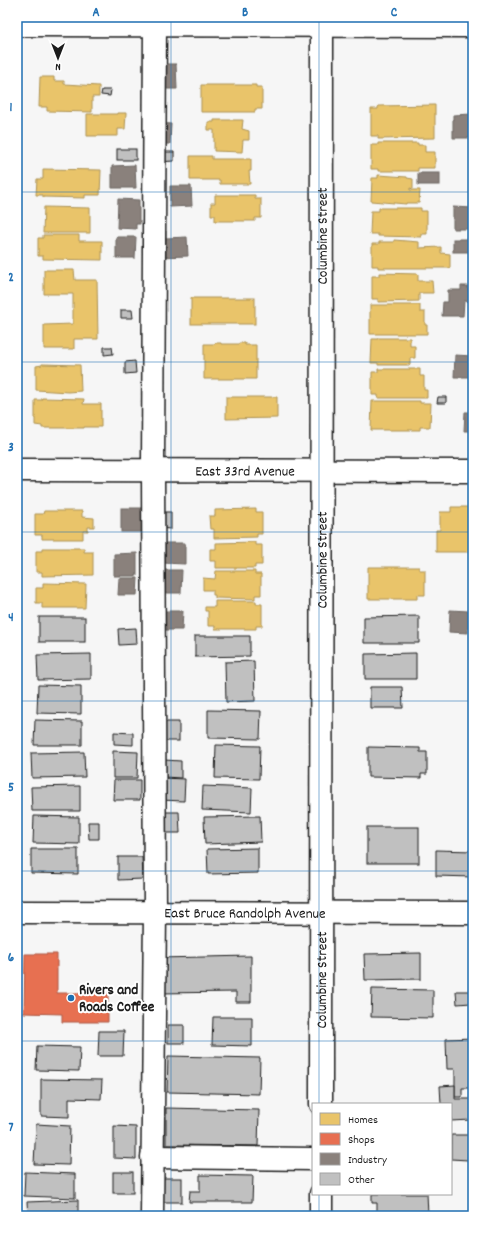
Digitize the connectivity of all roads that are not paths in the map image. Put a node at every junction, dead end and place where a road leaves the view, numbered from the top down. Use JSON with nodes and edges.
{"nodes":[{"id":1,"x":155,"y":21,"type":"edge"},
{"id":2,"x":322,"y":22,"type":"edge"},
{"id":3,"x":17,"y":25,"type":"edge"},
{"id":4,"x":473,"y":26,"type":"edge"},
{"id":5,"x":17,"y":470,"type":"edge"},
{"id":6,"x":153,"y":470,"type":"junction"},
{"id":7,"x":322,"y":470,"type":"junction"},
{"id":8,"x":473,"y":471,"type":"edge"},
{"id":9,"x":17,"y":912,"type":"edge"},
{"id":10,"x":155,"y":912,"type":"junction"},
{"id":11,"x":321,"y":912,"type":"junction"},
{"id":12,"x":473,"y":912,"type":"edge"},
{"id":13,"x":321,"y":1103,"type":"edge"},
{"id":14,"x":152,"y":1157,"type":"junction"},
{"id":15,"x":312,"y":1159,"type":"edge"},
{"id":16,"x":321,"y":1195,"type":"edge"},
{"id":17,"x":152,"y":1216,"type":"edge"},
{"id":18,"x":321,"y":1216,"type":"edge"}],
"edges":[{"from":1,"to":2,"type":"street"},
{"from":1,"to":3,"type":"street"},
{"from":1,"to":6,"type":"street"},
{"from":2,"to":4,"type":"street"},
{"from":2,"to":7,"type":"street","name":"Columbine Street"},
{"from":5,"to":6,"type":"street","name":"East 33rd Avenue"},
{"from":6,"to":7,"type":"street","name":"East 33rd Avenue"},
{"from":6,"to":10,"type":"street"},
{"from":7,"to":8,"type":"street","name":"East 33rd Avenue"},
{"from":7,"to":11,"type":"street","name":"Columbine Street"},
{"from":9,"to":10,"type":"street","name":"East Bruce Randolph Avenue"},
{"from":10,"to":11,"type":"street","name":"East Bruce Randolph Avenue"},
{"from":10,"to":14,"type":"street"},
{"from":11,"to":12,"type":"street","name":"East Bruce Randolph Avenue"},
{"from":11,"to":13,"type":"street","name":"Columbine Street"},
{"from":14,"to":15,"type":"street"},
{"from":14,"to":17,"type":"street"},
{"from":16,"to":18,"type":"street"}]}
